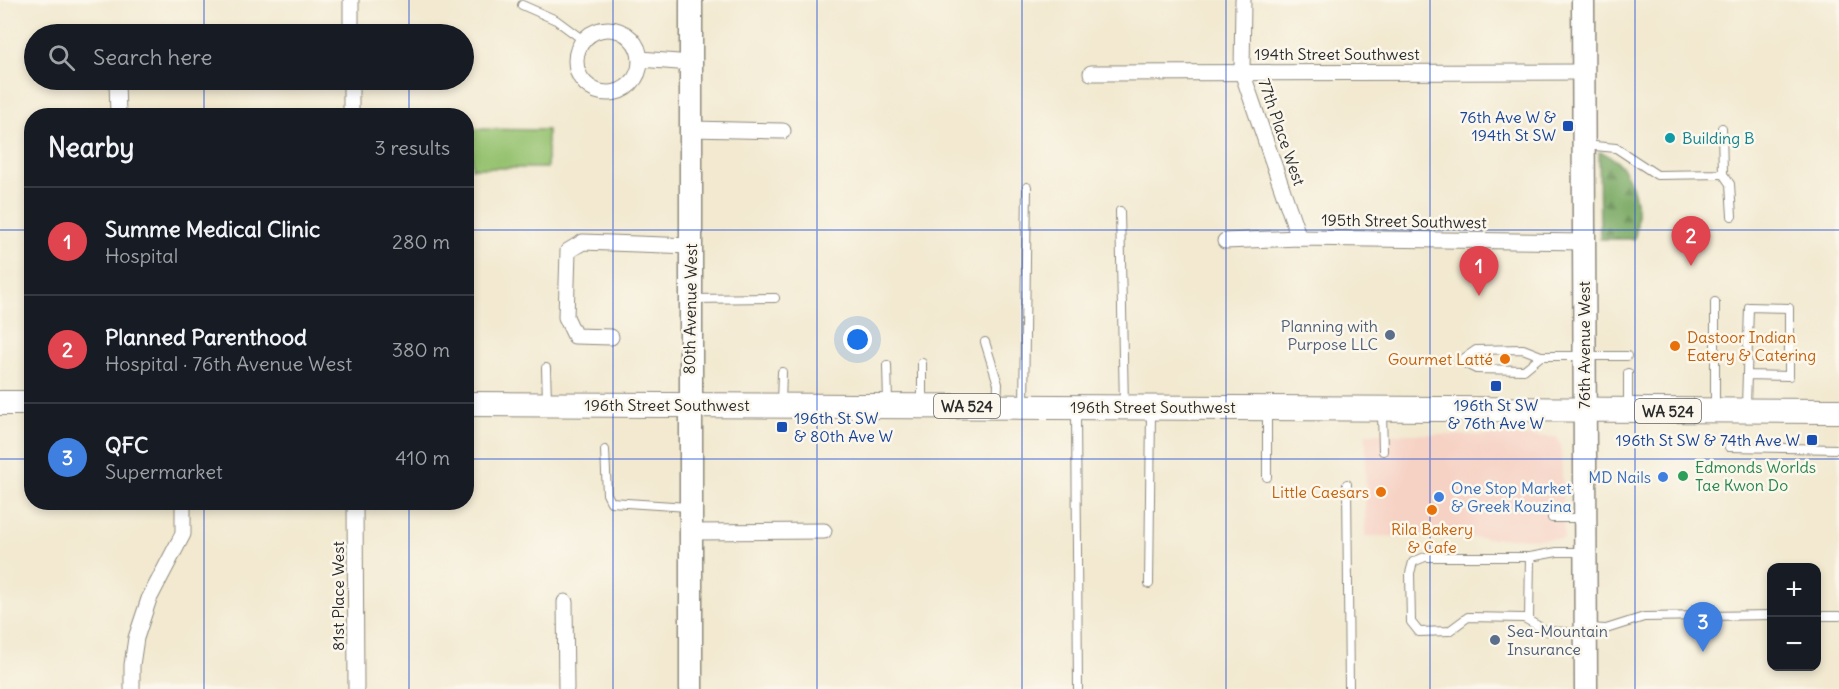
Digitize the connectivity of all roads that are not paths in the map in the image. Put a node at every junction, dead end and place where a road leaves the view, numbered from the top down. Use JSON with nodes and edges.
{"nodes":[{"id":1,"x":351,"y":0,"type":"edge"},
{"id":2,"x":691,"y":0,"type":"edge"},
{"id":3,"x":1243,"y":0,"type":"edge"},
{"id":4,"x":1583,"y":0,"type":"edge"},
{"id":5,"x":522,"y":5,"type":"dead end"},
{"id":6,"x":351,"y":24,"type":"edge"},
{"id":7,"x":583,"y":40,"type":"junction"},
{"id":8,"x":640,"y":59,"type":"junction"},
{"id":9,"x":691,"y":63,"type":"junction"},
{"id":10,"x":1242,"y":72,"type":"junction"},
{"id":11,"x":1583,"y":72,"type":"junction"},
{"id":12,"x":1091,"y":73,"type":"dead end"},
{"id":13,"x":117,"y":90,"type":"edge"},
{"id":14,"x":351,"y":90,"type":"edge"},
{"id":15,"x":118,"y":108,"type":"edge"},
{"id":16,"x":351,"y":108,"type":"edge"},
{"id":17,"x":1722,"y":128,"type":"dead end"},
{"id":18,"x":691,"y":129,"type":"junction"},
{"id":19,"x":783,"y":131,"type":"dead end"},
{"id":20,"x":1583,"y":145,"type":"junction"},
{"id":21,"x":1724,"y":174,"type":"junction"},
{"id":22,"x":1027,"y":187,"type":"dead end"},
{"id":23,"x":1120,"y":211,"type":"dead end"},
{"id":24,"x":1732,"y":216,"type":"dead end"},
{"id":25,"x":1299,"y":238,"type":"junction"},
{"id":26,"x":1225,"y":241,"type":"dead end"},
{"id":27,"x":1584,"y":242,"type":"junction"},
{"id":28,"x":691,"y":246,"type":"junction"},
{"id":29,"x":775,"y":298,"type":"dead end"},
{"id":30,"x":690,"y":299,"type":"junction"},
{"id":31,"x":1715,"y":302,"type":"dead end"},
{"id":32,"x":611,"y":337,"type":"dead end"},
{"id":33,"x":985,"y":342,"type":"dead end"},
{"id":34,"x":1541,"y":356,"type":"junction"},
{"id":35,"x":1584,"y":356,"type":"junction"},
{"id":36,"x":1627,"y":356,"type":"dead end"},
{"id":37,"x":922,"y":363,"type":"dead end"},
{"id":38,"x":887,"y":365,"type":"dead end"},
{"id":39,"x":546,"y":368,"type":"dead end"},
{"id":40,"x":782,"y":372,"type":"dead end"},
{"id":41,"x":1628,"y":373,"type":"dead end"},
{"id":42,"x":1747,"y":375,"type":"junction"},
{"id":43,"x":0,"y":403,"type":"edge"},
{"id":44,"x":24,"y":403,"type":"edge"},
{"id":45,"x":474,"y":404,"type":"edge"},
{"id":46,"x":547,"y":405,"type":"junction"},
{"id":47,"x":689,"y":405,"type":"junction"},
{"id":48,"x":781,"y":405,"type":"junction"},
{"id":49,"x":888,"y":406,"type":"junction"},
{"id":50,"x":922,"y":406,"type":"junction"},
{"id":51,"x":997,"y":406,"type":"junction"},
{"id":52,"x":1024,"y":406,"type":"junction"},
{"id":53,"x":1076,"y":407,"type":"junction"},
{"id":54,"x":1124,"y":407,"type":"junction"},
{"id":55,"x":1151,"y":407,"type":"junction"},
{"id":56,"x":1267,"y":408,"type":"junction"},
{"id":57,"x":1382,"y":408,"type":"junction"},
{"id":58,"x":1584,"y":410,"type":"junction"},
{"id":59,"x":1628,"y":410,"type":"junction"},
{"id":60,"x":1715,"y":411,"type":"junction"},
{"id":61,"x":1746,"y":411,"type":"junction"},
{"id":62,"x":1839,"y":411,"type":"edge"},
{"id":63,"x":1729,"y":447,"type":"dead end"},
{"id":64,"x":1839,"y":449,"type":"edge"},
{"id":65,"x":605,"y":450,"type":"dead end"},
{"id":66,"x":1383,"y":451,"type":"dead end"},
{"id":67,"x":1267,"y":477,"type":"dead end"},
{"id":68,"x":1347,"y":484,"type":"dead end"},
{"id":69,"x":690,"y":507,"type":"junction"},
{"id":70,"x":183,"y":510,"type":"edge"},
{"id":71,"x":355,"y":510,"type":"edge"},
{"id":72,"x":1552,"y":518,"type":"dead end"},
{"id":73,"x":1585,"y":518,"type":"junction"},
{"id":74,"x":824,"y":531,"type":"dead end"},
{"id":75,"x":690,"y":532,"type":"junction"},
{"id":76,"x":1585,"y":552,"type":"junction"},
{"id":77,"x":1530,"y":557,"type":"junction"},
{"id":78,"x":1149,"y":584,"type":"dead end"},
{"id":79,"x":565,"y":602,"type":"dead end"},
{"id":80,"x":1767,"y":615,"type":"edge"},
{"id":81,"x":1821,"y":616,"type":"edge"},
{"id":82,"x":1839,"y":616,"type":"edge"},
{"id":83,"x":1529,"y":619,"type":"junction"},
{"id":84,"x":1586,"y":631,"type":"junction"},
{"id":85,"x":132,"y":689,"type":"edge"},
{"id":86,"x":356,"y":689,"type":"edge"},
{"id":87,"x":566,"y":689,"type":"edge"},
{"id":88,"x":691,"y":689,"type":"edge"},
{"id":89,"x":1078,"y":689,"type":"edge"},
{"id":90,"x":1349,"y":689,"type":"edge"},
{"id":91,"x":1586,"y":689,"type":"edge"}],
"edges":[{"from":1,"to":6,"type":"street"},
{"from":2,"to":9,"type":"street","name":"80th Avenue West"},
{"from":3,"to":10,"type":"street","name":"77th Place West"},
{"from":4,"to":11,"type":"street","name":"76th Avenue West"},
{"from":5,"to":7,"type":"lane"},
{"from":7,"to":8,"type":"street"},
{"from":7,"to":8,"type":"street"},
{"from":8,"to":9,"type":"street"},
{"from":9,"to":18,"type":"street","name":"80th Avenue West"},
{"from":10,"to":11,"type":"street","name":"194th Street Southwest"},
{"from":10,"to":12,"type":"street","name":"194th Street Southwest"},
{"from":10,"to":25,"type":"street","name":"77th Place West"},
{"from":11,"to":20,"type":"street","name":"76th Avenue West"},
{"from":13,"to":15,"type":"street"},
{"from":14,"to":16,"type":"street"},
{"from":17,"to":21,"type":"lane"},
{"from":18,"to":19,"type":"street"},
{"from":18,"to":28,"type":"street","name":"80th Avenue West"},
{"from":20,"to":21,"type":"lane"},
{"from":20,"to":27,"type":"street","name":"76th Avenue West"},
{"from":21,"to":24,"type":"lane"},
{"from":22,"to":52,"type":"lane"},
{"from":23,"to":54,"type":"lane"},
{"from":25,"to":26,"type":"street","name":"195th Street Southwest"},
{"from":25,"to":27,"type":"street","name":"195th Street Southwest"},
{"from":27,"to":35,"type":"street","name":"76th Avenue West"},
{"from":28,"to":30,"type":"street","name":"80th Avenue West"},
{"from":28,"to":32,"type":"street"},
{"from":29,"to":30,"type":"lane"},
{"from":30,"to":47,"type":"street","name":"80th Avenue West"},
{"from":31,"to":60,"type":"lane"},
{"from":33,"to":51,"type":"lane"},
{"from":34,"to":34,"type":"lane"},
{"from":34,"to":35,"type":"lane"},
{"from":35,"to":36,"type":"lane"},
{"from":35,"to":58,"type":"street","name":"76th Avenue West"},
{"from":37,"to":50,"type":"lane"},
{"from":38,"to":49,"type":"lane"},
{"from":39,"to":46,"type":"lane"},
{"from":40,"to":48,"type":"lane"},
{"from":41,"to":59,"type":"lane"},
{"from":42,"to":42,"type":"lane"},
{"from":42,"to":61,"type":"lane"},
{"from":43,"to":44,"type":"main road"},
{"from":45,"to":46,"type":"main road","name":"196th Street Southwest","number":"WA 524"},
{"from":46,"to":47,"type":"main road","name":"196th Street Southwest","number":"WA 524"},
{"from":47,"to":48,"type":"main road","name":"196th Street Southwest","number":"WA 524"},
{"from":47,"to":69,"type":"street","name":"80th Avenue West"},
{"from":48,"to":49,"type":"main road","name":"196th Street Southwest","number":"WA 524"},
{"from":49,"to":50,"type":"main road","name":"196th Street Southwest","number":"WA 524"},
{"from":50,"to":51,"type":"main road","name":"196th Street Southwest","number":"WA 524"},
{"from":51,"to":52,"type":"main road","name":"196th Street Southwest","number":"WA 524"},
{"from":52,"to":53,"type":"main road","name":"196th Street Southwest","number":"WA 524"},
{"from":53,"to":54,"type":"main road","name":"196th Street Southwest","number":"WA 524"},
{"from":53,"to":89,"type":"lane"},
{"from":54,"to":55,"type":"main road","name":"196th Street Southwest","number":"WA 524"},
{"from":55,"to":56,"type":"main road","name":"196th Street Southwest","number":"WA 524"},
{"from":55,"to":78,"type":"lane"},
{"from":56,"to":57,"type":"main road","name":"196th Street Southwest","number":"WA 524"},
{"from":56,"to":67,"type":"lane"},
{"from":57,"to":58,"type":"main road","name":"196th Street Southwest","number":"WA 524"},
{"from":57,"to":66,"type":"lane"},
{"from":58,"to":59,"type":"main road","name":"196th Street Southwest","number":"WA 524"},
{"from":58,"to":73,"type":"street","name":"76th Avenue West"},
{"from":59,"to":60,"type":"main road","name":"196th Street Southwest","number":"WA 524"},
{"from":60,"to":61,"type":"main road","name":"196th Street Southwest","number":"WA 524"},
{"from":61,"to":62,"type":"main road","name":"196th Street Southwest","number":"WA 524"},
{"from":63,"to":64,"type":"lane"},
{"from":65,"to":69,"type":"lane"},
{"from":68,"to":90,"type":"lane"},
{"from":69,"to":75,"type":"street","name":"80th Avenue West"},
{"from":70,"to":85,"type":"street"},
{"from":71,"to":86,"type":"street","name":"81st Place West"},
{"from":72,"to":73,"type":"lane"},
{"from":73,"to":76,"type":"street","name":"76th Avenue West"},
{"from":74,"to":75,"type":"street"},
{"from":75,"to":88,"type":"street","name":"80th Avenue West"},
{"from":76,"to":77,"type":"lane"},
{"from":76,"to":84,"type":"street","name":"76th Avenue West"},
{"from":77,"to":83,"type":"lane"},
{"from":77,"to":83,"type":"lane"},
{"from":79,"to":87,"type":"street"},
{"from":80,"to":84,"type":"lane"},
{"from":81,"to":82,"type":"lane"},
{"from":83,"to":84,"type":"lane"},
{"from":84,"to":91,"type":"street","name":"76th Avenue West"}]}
